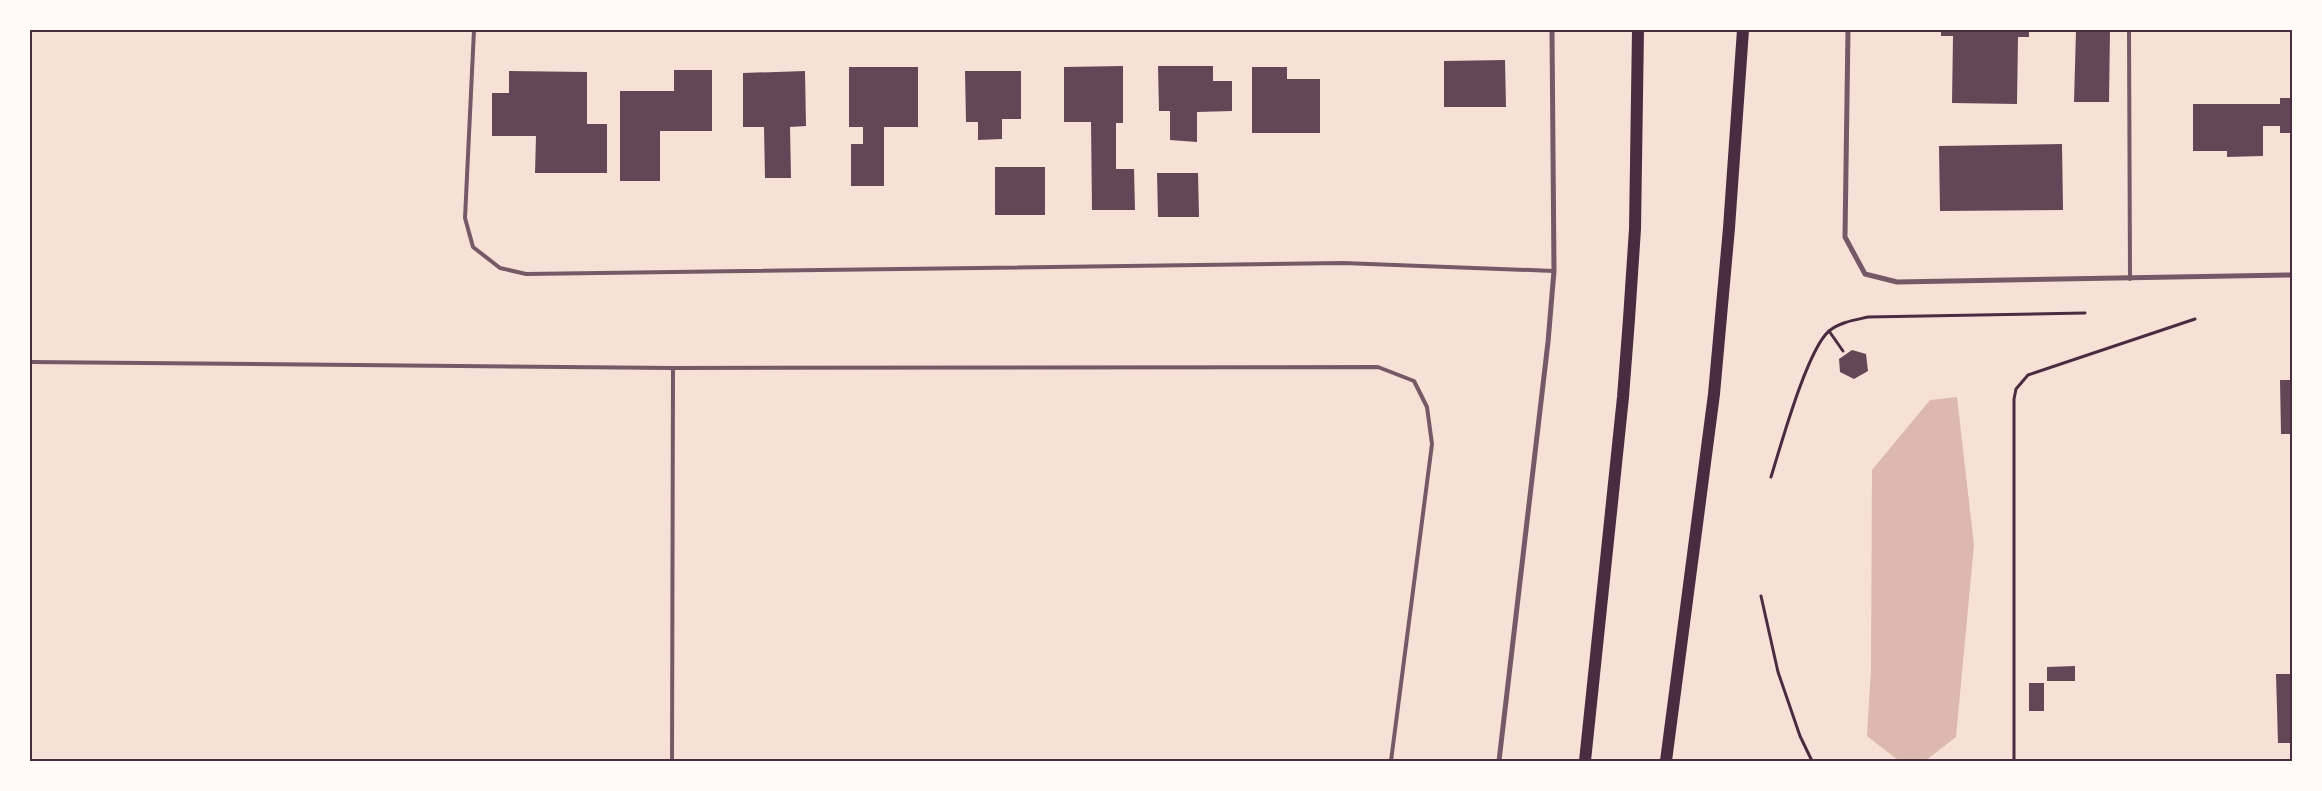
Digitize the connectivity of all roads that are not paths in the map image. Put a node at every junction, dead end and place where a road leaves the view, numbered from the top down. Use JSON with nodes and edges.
{"nodes":[{"id":1,"x":474,"y":30,"type":"edge"},
{"id":2,"x":1552,"y":30,"type":"edge"},
{"id":3,"x":1638,"y":30,"type":"edge"},
{"id":4,"x":1743,"y":30,"type":"edge"},
{"id":5,"x":1848,"y":30,"type":"edge"},
{"id":6,"x":2128,"y":30,"type":"edge"},
{"id":7,"x":1554,"y":271,"type":"junction"},
{"id":8,"x":2292,"y":276,"type":"edge"},
{"id":9,"x":2130,"y":278,"type":"junction"},
{"id":10,"x":30,"y":362,"type":"edge"},
{"id":11,"x":673,"y":368,"type":"junction"},
{"id":12,"x":672,"y":761,"type":"edge"},
{"id":13,"x":1392,"y":761,"type":"edge"},
{"id":14,"x":1499,"y":761,"type":"edge"},
{"id":15,"x":1585,"y":761,"type":"edge"},
{"id":16,"x":1666,"y":761,"type":"edge"}],
"edges":[{"from":1,"to":7,"type":"lane"},
{"from":2,"to":7,"type":"street"},
{"from":3,"to":15,"type":"main road"},
{"from":4,"to":16,"type":"main road"},
{"from":5,"to":9,"type":"street"},
{"from":6,"to":9,"type":"lane"},
{"from":7,"to":14,"type":"street"},
{"from":8,"to":9,"type":"street"},
{"from":10,"to":11,"type":"lane"},
{"from":11,"to":12,"type":"lane"},
{"from":11,"to":13,"type":"lane"}]}
